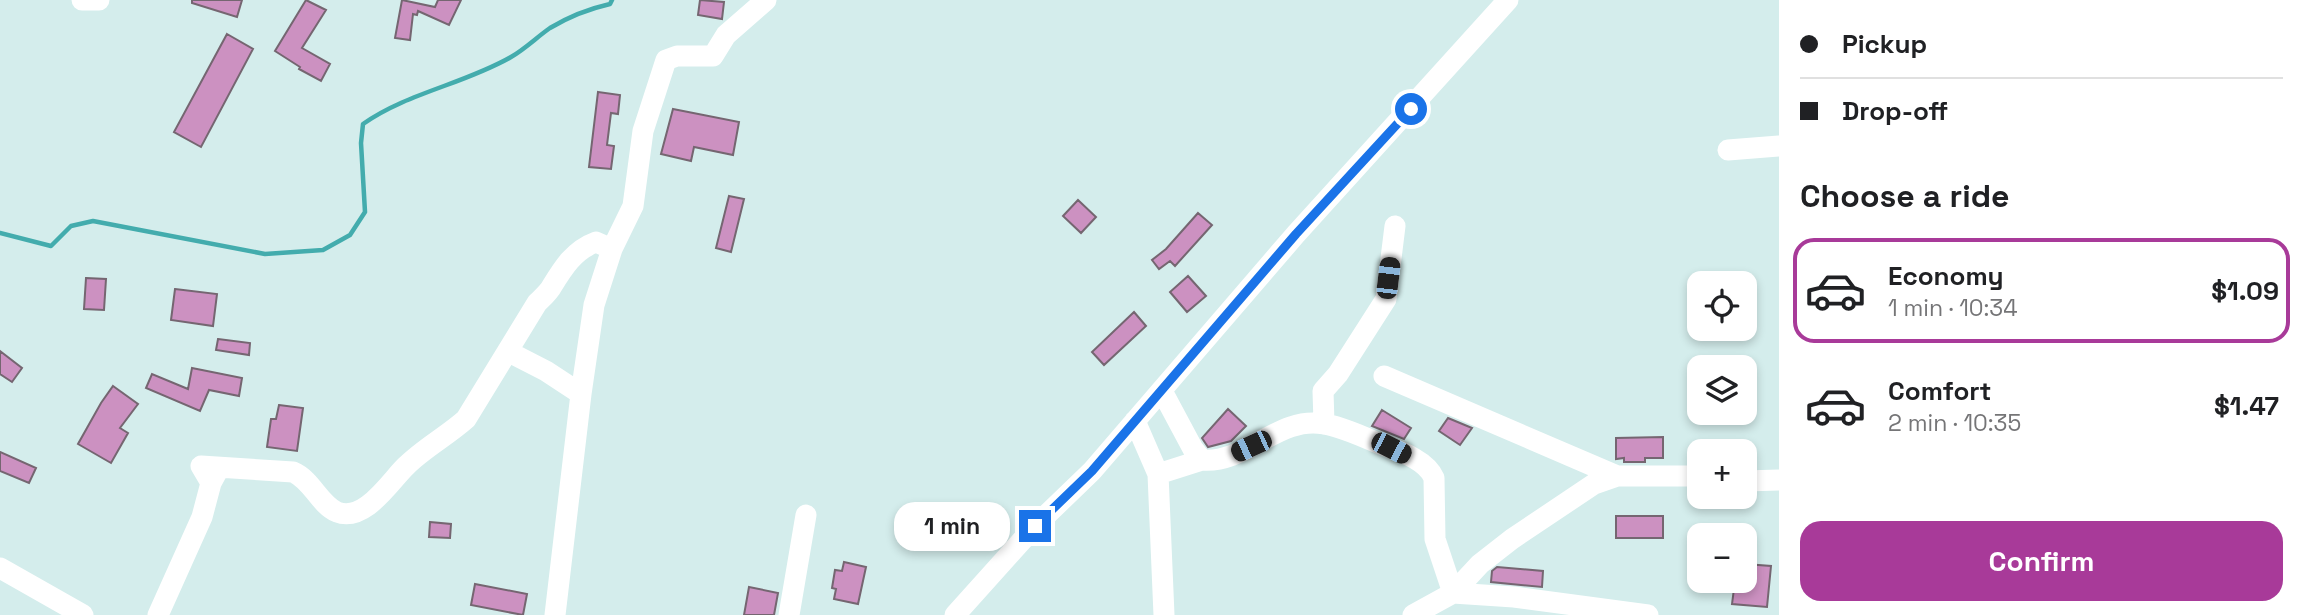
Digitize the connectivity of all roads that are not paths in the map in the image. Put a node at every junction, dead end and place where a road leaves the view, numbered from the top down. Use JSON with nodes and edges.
{"nodes":[{"id":1,"x":82,"y":0,"type":"edge"},
{"id":2,"x":99,"y":0,"type":"edge"},
{"id":3,"x":766,"y":0,"type":"edge"},
{"id":4,"x":1508,"y":0,"type":"edge"},
{"id":5,"x":1779,"y":146,"type":"edge"},
{"id":6,"x":1728,"y":150,"type":"dead end"},
{"id":7,"x":1395,"y":226,"type":"dead end"},
{"id":8,"x":612,"y":249,"type":"junction"},
{"id":9,"x":509,"y":352,"type":"junction"},
{"id":10,"x":1384,"y":376,"type":"dead end"},
{"id":11,"x":1162,"y":391,"type":"junction"},
{"id":12,"x":580,"y":394,"type":"junction"},
{"id":13,"x":1135,"y":421,"type":"junction"},
{"id":14,"x":1324,"y":424,"type":"junction"},
{"id":15,"x":1202,"y":460,"type":"junction"},
{"id":16,"x":1158,"y":474,"type":"junction"},
{"id":17,"x":1616,"y":476,"type":"junction"},
{"id":18,"x":1687,"y":476,"type":"edge"},
{"id":19,"x":1779,"y":480,"type":"edge"},
{"id":20,"x":1757,"y":481,"type":"edge"},
{"id":21,"x":806,"y":515,"type":"dead end"},
{"id":22,"x":0,"y":568,"type":"edge"},
{"id":23,"x":1453,"y":593,"type":"junction"},
{"id":24,"x":83,"y":615,"type":"edge"},
{"id":25,"x":158,"y":615,"type":"edge"},
{"id":26,"x":555,"y":615,"type":"edge"},
{"id":27,"x":789,"y":615,"type":"edge"},
{"id":28,"x":955,"y":615,"type":"edge"},
{"id":29,"x":1164,"y":615,"type":"edge"},
{"id":30,"x":1413,"y":615,"type":"edge"},
{"id":31,"x":1647,"y":615,"type":"edge"}],
"edges":[{"from":1,"to":2,"type":"street"},
{"from":3,"to":8,"type":"street"},
{"from":4,"to":11,"type":"street"},
{"from":5,"to":6,"type":"street"},
{"from":7,"to":14,"type":"street"},
{"from":8,"to":9,"type":"street"},
{"from":8,"to":12,"type":"street"},
{"from":9,"to":12,"type":"street"},
{"from":9,"to":25,"type":"street"},
{"from":10,"to":17,"type":"street"},
{"from":11,"to":13,"type":"street"},
{"from":11,"to":15,"type":"street"},
{"from":12,"to":26,"type":"street"},
{"from":13,"to":16,"type":"street"},
{"from":13,"to":28,"type":"street"},
{"from":14,"to":15,"type":"street"},
{"from":14,"to":23,"type":"street"},
{"from":15,"to":16,"type":"street"},
{"from":16,"to":29,"type":"street"},
{"from":17,"to":18,"type":"street"},
{"from":17,"to":23,"type":"street"},
{"from":19,"to":20,"type":"street"},
{"from":21,"to":27,"type":"street"},
{"from":22,"to":24,"type":"street"},
{"from":23,"to":30,"type":"street"},
{"from":23,"to":31,"type":"street"}]}
